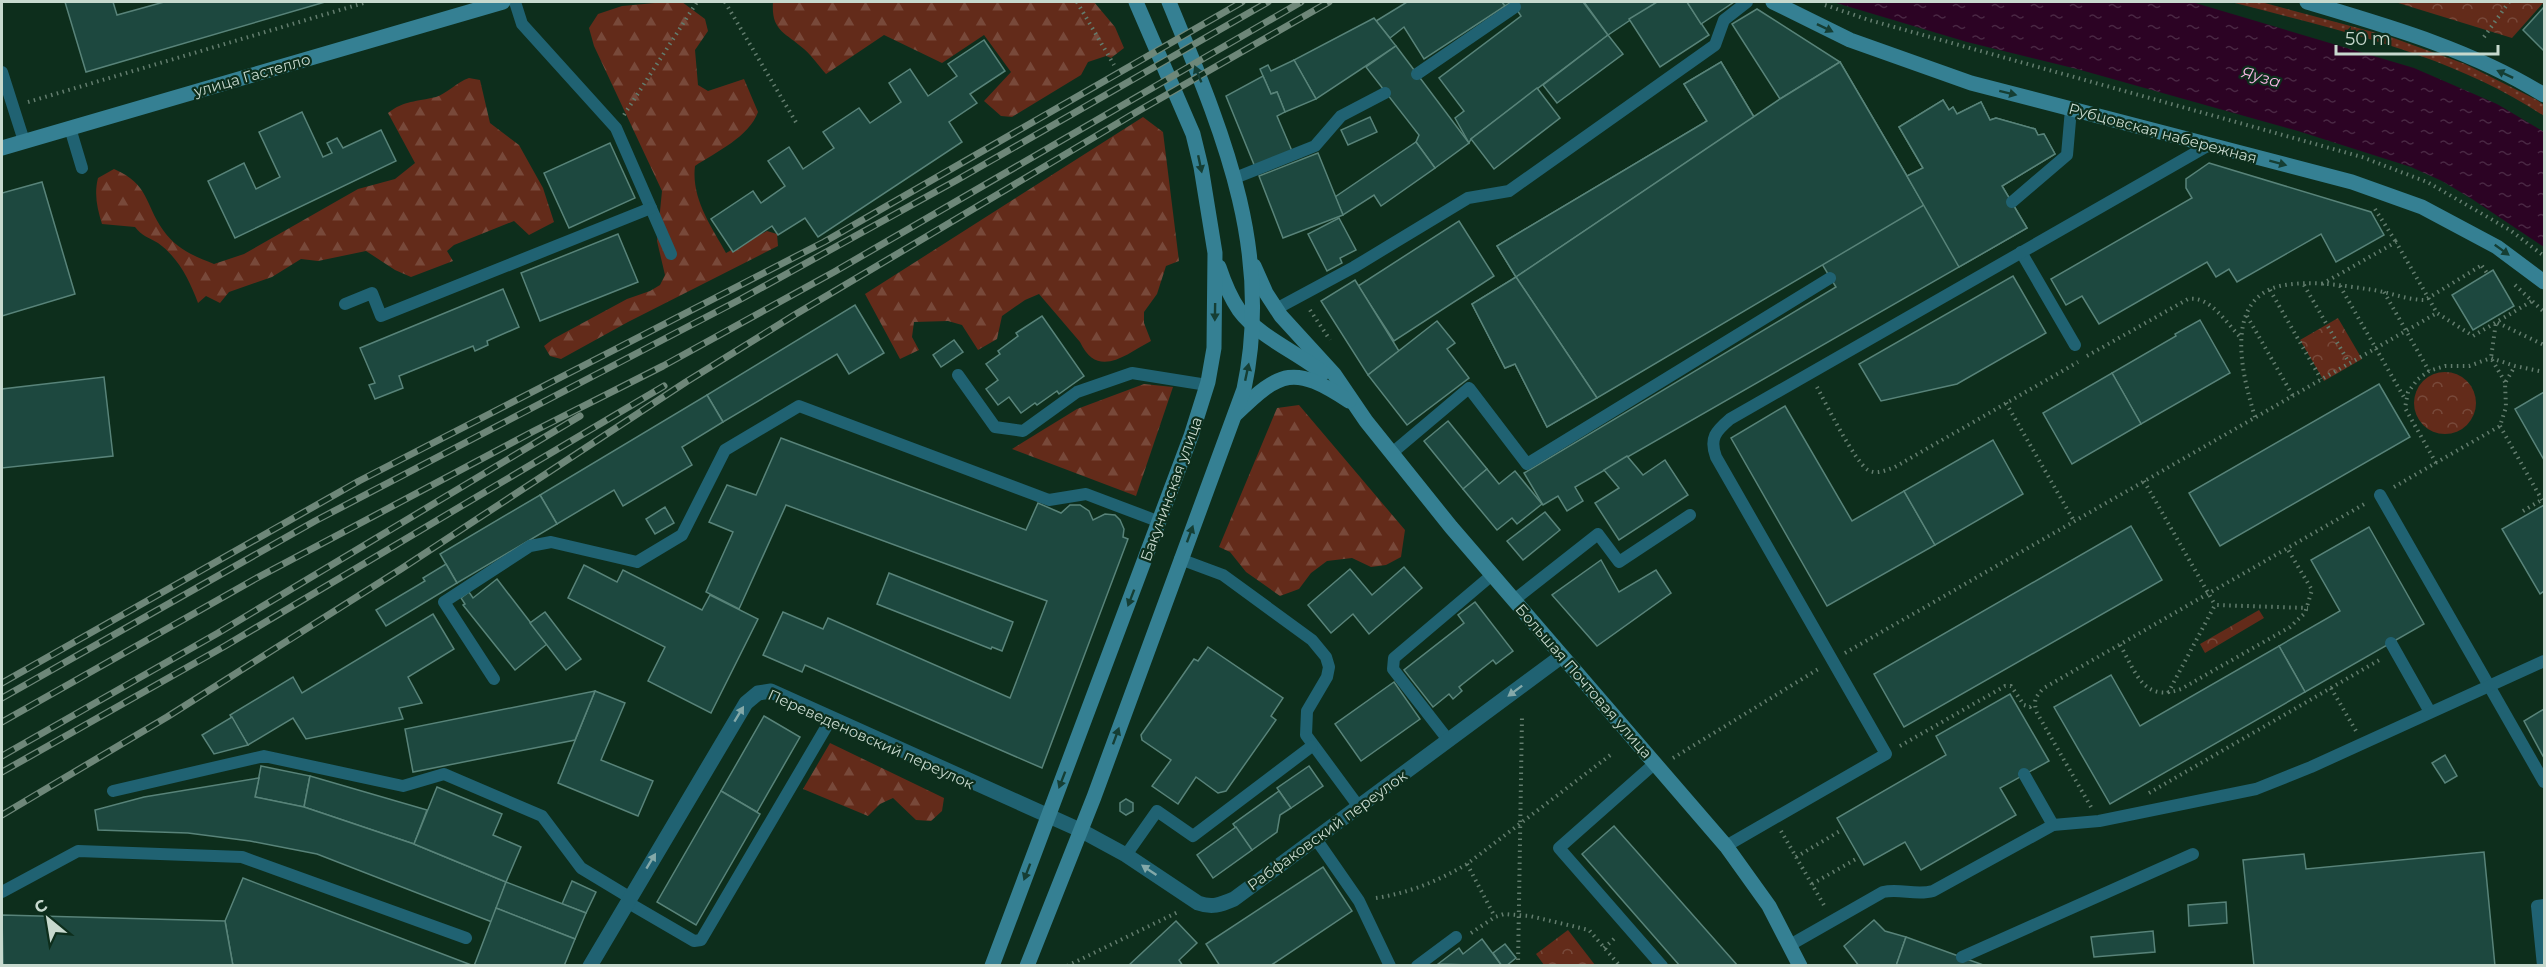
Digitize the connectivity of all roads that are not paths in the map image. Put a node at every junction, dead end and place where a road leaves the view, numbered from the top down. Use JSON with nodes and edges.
{"nodes":[{"id":1,"x":503,"y":2,"type":"edge"},
{"id":2,"x":514,"y":2,"type":"edge"},
{"id":3,"x":1169,"y":2,"type":"edge"},
{"id":4,"x":1176,"y":2,"type":"edge"},
{"id":5,"x":1747,"y":2,"type":"edge"},
{"id":6,"x":1773,"y":2,"type":"edge"},
{"id":7,"x":2307,"y":2,"type":"edge"},
{"id":8,"x":1136,"y":5,"type":"edge"},
{"id":9,"x":1515,"y":8,"type":"dead end"},
{"id":10,"x":1176,"y":18,"type":"junction"},
{"id":11,"x":2,"y":72,"type":"edge"},
{"id":12,"x":1417,"y":74,"type":"dead end"},
{"id":13,"x":1385,"y":93,"type":"dead end"},
{"id":14,"x":2544,"y":95,"type":"edge"},
{"id":15,"x":2071,"y":109,"type":"junction"},
{"id":16,"x":70,"y":128,"type":"junction"},
{"id":17,"x":24,"y":141,"type":"junction"},
{"id":18,"x":2209,"y":145,"type":"junction"},
{"id":19,"x":2,"y":148,"type":"edge"},
{"id":20,"x":82,"y":168,"type":"dead end"},
{"id":21,"x":1235,"y":178,"type":"junction"},
{"id":22,"x":2012,"y":202,"type":"dead end"},
{"id":23,"x":651,"y":208,"type":"junction"},
{"id":24,"x":1250,"y":251,"type":"junction"},
{"id":25,"x":2021,"y":252,"type":"junction"},
{"id":26,"x":1215,"y":253,"type":"junction"},
{"id":27,"x":671,"y":254,"type":"dead end"},
{"id":28,"x":1830,"y":278,"type":"dead end"},
{"id":29,"x":2544,"y":282,"type":"edge"},
{"id":30,"x":345,"y":304,"type":"dead end"},
{"id":31,"x":1276,"y":309,"type":"junction"},
{"id":32,"x":1253,"y":324,"type":"junction"},
{"id":33,"x":2075,"y":345,"type":"dead end"},
{"id":34,"x":958,"y":375,"type":"dead end"},
{"id":35,"x":1207,"y":385,"type":"junction"},
{"id":36,"x":1355,"y":405,"type":"junction"},
{"id":37,"x":1232,"y":418,"type":"junction"},
{"id":38,"x":1392,"y":453,"type":"junction"},
{"id":39,"x":2380,"y":495,"type":"road end"},
{"id":40,"x":1690,"y":515,"type":"dead end"},
{"id":41,"x":1160,"y":522,"type":"junction"},
{"id":42,"x":1180,"y":559,"type":"junction"},
{"id":43,"x":1492,"y":575,"type":"junction"},
{"id":44,"x":1514,"y":600,"type":"junction"},
{"id":45,"x":2393,"y":647,"type":"road end"},
{"id":46,"x":1562,"y":656,"type":"junction"},
{"id":47,"x":2544,"y":660,"type":"edge"},
{"id":48,"x":494,"y":679,"type":"dead end"},
{"id":49,"x":2489,"y":685,"type":"junction"},
{"id":50,"x":2430,"y":712,"type":"junction"},
{"id":51,"x":831,"y":719,"type":"junction"},
{"id":52,"x":1449,"y":741,"type":"junction"},
{"id":53,"x":1312,"y":746,"type":"junction"},
{"id":54,"x":1656,"y":765,"type":"junction"},
{"id":55,"x":2024,"y":774,"type":"dead end"},
{"id":56,"x":2544,"y":782,"type":"edge"},
{"id":57,"x":113,"y":791,"type":"dead end"},
{"id":58,"x":1359,"y":807,"type":"junction"},
{"id":59,"x":1048,"y":818,"type":"junction"},
{"id":60,"x":2053,"y":825,"type":"junction"},
{"id":61,"x":1080,"y":831,"type":"junction"},
{"id":62,"x":1316,"y":839,"type":"junction"},
{"id":63,"x":1726,"y":846,"type":"junction"},
{"id":64,"x":2193,"y":854,"type":"dead end"},
{"id":65,"x":1126,"y":855,"type":"junction"},
{"id":66,"x":2,"y":892,"type":"edge"},
{"id":67,"x":628,"y":899,"type":"junction"},
{"id":68,"x":2544,"y":905,"type":"edge"},
{"id":69,"x":1456,"y":937,"type":"dead end"},
{"id":70,"x":466,"y":938,"type":"dead end"},
{"id":71,"x":1790,"y":945,"type":"junction"},
{"id":72,"x":1962,"y":957,"type":"dead end"},
{"id":73,"x":1801,"y":965,"type":"edge"},
{"id":74,"x":590,"y":966,"type":"edge"},
{"id":75,"x":992,"y":966,"type":"edge"},
{"id":76,"x":1027,"y":966,"type":"edge"},
{"id":77,"x":1390,"y":966,"type":"edge"},
{"id":78,"x":1417,"y":966,"type":"edge"},
{"id":79,"x":1662,"y":966,"type":"edge"},
{"id":80,"x":2543,"y":966,"type":"edge"}],
"edges":[{"from":1,"to":16,"type":"main road","name":"улица Гастелло"},
{"from":2,"to":23,"type":"lane"},
{"from":3,"to":10,"type":"main road"},
{"from":4,"to":10,"type":"main road"},
{"from":5,"to":31,"type":"lane"},
{"from":6,"to":15,"type":"main road","name":"Рубцовская набережная","one_way":true},
{"from":14,"to":7,"type":"main road","one_way":true},
{"from":8,"to":26,"type":"main road","name":"Бакунинская улица","one_way":true},
{"from":9,"to":12,"type":"lane"},
{"from":21,"to":10,"type":"main road","one_way":true},
{"from":11,"to":17,"type":"lane"},
{"from":13,"to":21,"type":"lane"},
{"from":15,"to":18,"type":"main road","name":"Рубцовская набережная"},
{"from":15,"to":22,"type":"lane"},
{"from":16,"to":17,"type":"main road","name":"улица Гастелло"},
{"from":16,"to":20,"type":"lane"},
{"from":17,"to":19,"type":"main road","name":"улица Гастелло"},
{"from":18,"to":25,"type":"lane"},
{"from":18,"to":29,"type":"main road","name":"Рубцовская набережная","one_way":true},
{"from":21,"to":24,"type":"main road"},
{"from":23,"to":27,"type":"lane"},
{"from":23,"to":30,"type":"lane"},
{"from":24,"to":31,"type":"main road","name":"Большая Почтовая улица"},
{"from":24,"to":32,"type":"main road"},
{"from":25,"to":33,"type":"lane"},
{"from":25,"to":63,"type":"lane"},
{"from":26,"to":32,"type":"main road","name":"Большая Почтовая улица"},
{"from":26,"to":35,"type":"main road","name":"Бакунинская улица","one_way":true},
{"from":28,"to":38,"type":"lane"},
{"from":31,"to":36,"type":"main road","name":"Большая Почтовая улица"},
{"from":32,"to":36,"type":"main road","name":"Большая Почтовая улица"},
{"from":37,"to":32,"type":"main road","one_way":true},
{"from":34,"to":35,"type":"lane"},
{"from":35,"to":41,"type":"main road","name":"Бакунинская улица"},
{"from":36,"to":37,"type":"main road"},
{"from":36,"to":38,"type":"main road","name":"Большая Почтовая улица"},
{"from":42,"to":37,"type":"main road","one_way":true},
{"from":38,"to":43,"type":"main road","name":"Большая Почтовая улица"},
{"from":39,"to":49,"type":"lane"},
{"from":40,"to":44,"type":"lane"},
{"from":41,"to":48,"type":"lane"},
{"from":41,"to":59,"type":"main road","name":"Бакунинская улица","one_way":true},
{"from":42,"to":53,"type":"lane"},
{"from":61,"to":42,"type":"main road","one_way":true},
{"from":43,"to":44,"type":"main road","name":"Большая Почтовая улица"},
{"from":43,"to":52,"type":"lane"},
{"from":44,"to":46,"type":"main road","name":"Большая Почтовая улица"},
{"from":45,"to":50,"type":"lane"},
{"from":46,"to":52,"type":"street","name":"Рабфаковский переулок","one_way":true},
{"from":46,"to":54,"type":"main road","name":"Большая Почтовая улица"},
{"from":47,"to":49,"type":"lane"},
{"from":49,"to":50,"type":"lane"},
{"from":49,"to":56,"type":"lane"},
{"from":50,"to":60,"type":"lane"},
{"from":51,"to":59,"type":"street","name":"Переведеновский переулок"},
{"from":67,"to":51,"type":"street","name":"Переведеновский переулок","one_way":true},
{"from":51,"to":67,"type":"lane"},
{"from":52,"to":58,"type":"street","name":"Рабфаковский переулок"},
{"from":53,"to":58,"type":"lane"},
{"from":53,"to":65,"type":"lane"},
{"from":54,"to":63,"type":"main road","name":"Большая Почтовая улица"},
{"from":54,"to":79,"type":"lane"},
{"from":55,"to":60,"type":"lane"},
{"from":57,"to":67,"type":"lane"},
{"from":58,"to":62,"type":"street","name":"Рабфаковский переулок"},
{"from":59,"to":61,"type":"street","name":"Переведеновский переулок"},
{"from":59,"to":75,"type":"main road","name":"Бакунинская улица","one_way":true},
{"from":60,"to":71,"type":"lane"},
{"from":61,"to":65,"type":"street","name":"Рабфаковский переулок"},
{"from":61,"to":76,"type":"main road"},
{"from":62,"to":65,"type":"street","name":"Рабфаковский переулок","one_way":true},
{"from":62,"to":77,"type":"lane"},
{"from":63,"to":71,"type":"main road","name":"Большая Почтовая улица"},
{"from":64,"to":72,"type":"lane"},
{"from":66,"to":70,"type":"lane"},
{"from":67,"to":74,"type":"street","name":"Переведеновский переулок"},
{"from":68,"to":80,"type":"lane"},
{"from":69,"to":78,"type":"lane"},
{"from":71,"to":73,"type":"main road","name":"Большая Почтовая улица"}]}
